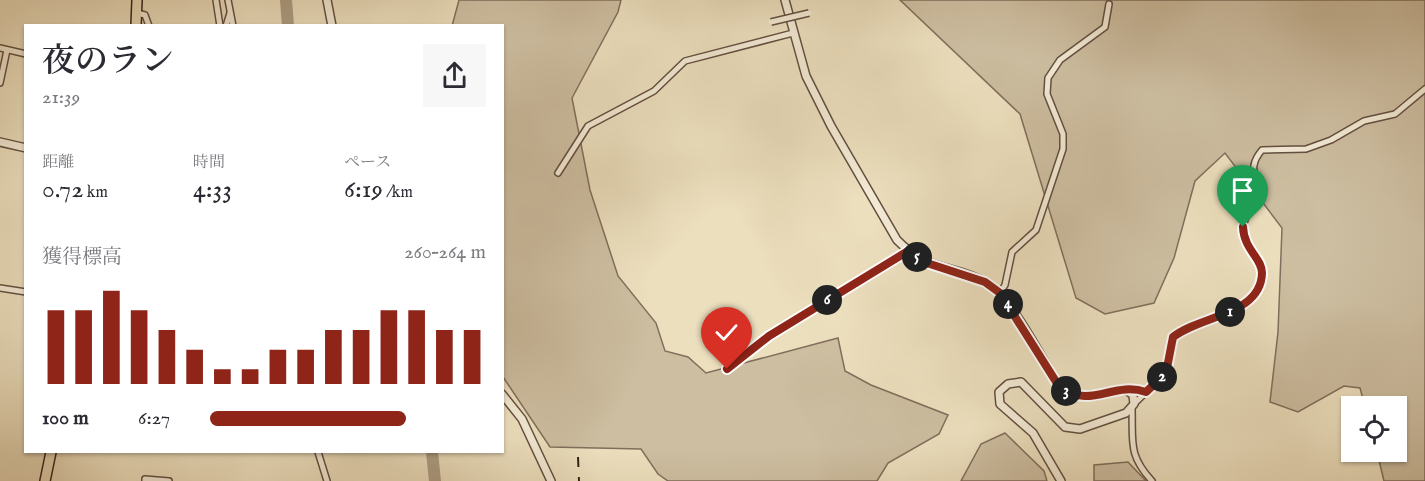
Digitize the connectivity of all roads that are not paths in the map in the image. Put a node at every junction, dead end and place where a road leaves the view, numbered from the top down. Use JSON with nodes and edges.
{"nodes":[{"id":1,"x":137,"y":0,"type":"edge"},
{"id":2,"x":216,"y":0,"type":"edge"},
{"id":3,"x":228,"y":0,"type":"edge"},
{"id":4,"x":327,"y":0,"type":"edge"},
{"id":5,"x":785,"y":0,"type":"edge"},
{"id":6,"x":1108,"y":4,"type":"dead end"},
{"id":7,"x":231,"y":12,"type":"junction"},
{"id":8,"x":137,"y":13,"type":"junction"},
{"id":9,"x":809,"y":13,"type":"dead end"},
{"id":10,"x":771,"y":22,"type":"dead end"},
{"id":11,"x":136,"y":24,"type":"edge"},
{"id":12,"x":148,"y":24,"type":"edge"},
{"id":13,"x":220,"y":24,"type":"edge"},
{"id":14,"x":227,"y":24,"type":"edge"},
{"id":15,"x":233,"y":24,"type":"edge"},
{"id":16,"x":332,"y":24,"type":"edge"},
{"id":17,"x":793,"y":33,"type":"junction"},
{"id":18,"x":0,"y":48,"type":"edge"},
{"id":19,"x":7,"y":50,"type":"junction"},
{"id":20,"x":24,"y":54,"type":"edge"},
{"id":21,"x":0,"y":83,"type":"edge"},
{"id":22,"x":1425,"y":89,"type":"edge"},
{"id":23,"x":0,"y":142,"type":"edge"},
{"id":24,"x":24,"y":148,"type":"edge"},
{"id":25,"x":558,"y":173,"type":"dead end"},
{"id":26,"x":908,"y":251,"type":"junction"},
{"id":27,"x":0,"y":288,"type":"edge"},
{"id":28,"x":24,"y":292,"type":"edge"},
{"id":29,"x":1000,"y":293,"type":"junction"},
{"id":30,"x":727,"y":369,"type":"dead end"},
{"id":31,"x":1125,"y":389,"type":"junction"},
{"id":32,"x":1146,"y":392,"type":"junction"},
{"id":33,"x":504,"y":396,"type":"edge"},
{"id":34,"x":1133,"y":406,"type":"junction"},
{"id":35,"x":51,"y":453,"type":"edge"},
{"id":36,"x":318,"y":453,"type":"edge"},
{"id":37,"x":45,"y":481,"type":"edge"},
{"id":38,"x":145,"y":481,"type":"edge"},
{"id":39,"x":169,"y":481,"type":"edge"},
{"id":40,"x":327,"y":481,"type":"edge"},
{"id":41,"x":551,"y":481,"type":"edge"},
{"id":42,"x":1061,"y":481,"type":"edge"},
{"id":43,"x":1152,"y":481,"type":"edge"}],
"edges":[{"from":1,"to":8,"type":"highway"},
{"from":2,"to":13,"type":"street"},
{"from":3,"to":7,"type":"street"},
{"from":4,"to":16,"type":"street"},
{"from":5,"to":17,"type":"street"},
{"from":6,"to":29,"type":"street"},
{"from":7,"to":14,"type":"street"},
{"from":7,"to":15,"type":"street"},
{"from":8,"to":11,"type":"highway"},
{"from":8,"to":12,"type":"street"},
{"from":9,"to":10,"type":"street","bridge":true},
{"from":17,"to":25,"type":"street"},
{"from":17,"to":26,"type":"street"},
{"from":18,"to":19,"type":"street"},
{"from":19,"to":20,"type":"street"},
{"from":19,"to":21,"type":"street"},
{"from":22,"to":32,"type":"street"},
{"from":23,"to":24,"type":"street"},
{"from":26,"to":29,"type":"street"},
{"from":26,"to":30,"type":"street"},
{"from":27,"to":28,"type":"street"},
{"from":29,"to":31,"type":"street"},
{"from":31,"to":32,"type":"street"},
{"from":31,"to":34,"type":"street"},
{"from":32,"to":34,"type":"street"},
{"from":33,"to":41,"type":"street"},
{"from":34,"to":42,"type":"street"},
{"from":34,"to":43,"type":"street"},
{"from":35,"to":37,"type":"highway"},
{"from":36,"to":40,"type":"street"},
{"from":38,"to":39,"type":"street"}]}
